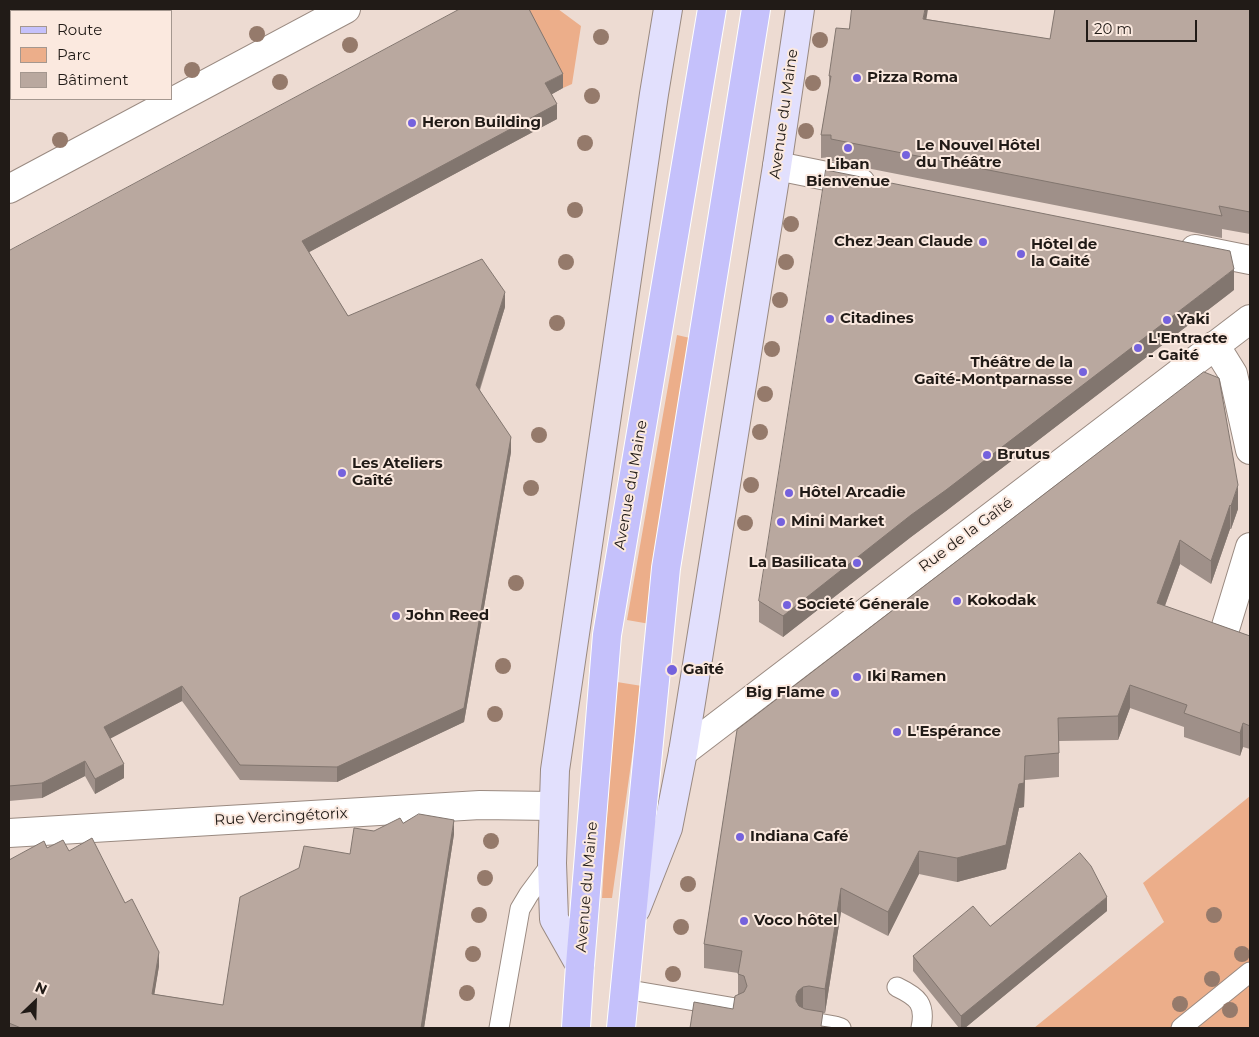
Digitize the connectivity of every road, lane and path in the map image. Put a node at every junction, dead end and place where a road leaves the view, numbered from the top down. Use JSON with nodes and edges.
{"nodes":[{"id":1,"x":346,"y":9,"type":"edge"},
{"id":2,"x":668,"y":9,"type":"edge"},
{"id":3,"x":712,"y":9,"type":"edge"},
{"id":4,"x":756,"y":9,"type":"edge"},
{"id":5,"x":800,"y":9,"type":"edge"},
{"id":6,"x":777,"y":166,"type":"junction"},
{"id":7,"x":883,"y":187,"type":"edge"},
{"id":8,"x":9,"y":189,"type":"edge"},
{"id":9,"x":1173,"y":245,"type":"edge"},
{"id":10,"x":1250,"y":260,"type":"edge"},
{"id":11,"x":1250,"y":319,"type":"edge"},
{"id":12,"x":1215,"y":346,"type":"junction"},
{"id":13,"x":1249,"y":436,"type":"edge"},
{"id":14,"x":1250,"y":547,"type":"edge"},
{"id":15,"x":1226,"y":626,"type":"edge"},
{"id":16,"x":683,"y":752,"type":"junction"},
{"id":17,"x":553,"y":806,"type":"junction"},
{"id":18,"x":9,"y":833,"type":"edge"},
{"id":19,"x":552,"y":863,"type":"junction"},
{"id":20,"x":630,"y":924,"type":"junction"},
{"id":21,"x":580,"y":965,"type":"junction"},
{"id":22,"x":1250,"y":972,"type":"edge"},
{"id":23,"x":897,"y":987,"type":"dead end"},
{"id":24,"x":624,"y":989,"type":"junction"},
{"id":25,"x":736,"y":1008,"type":"edge"},
{"id":26,"x":807,"y":1021,"type":"edge"},
{"id":27,"x":499,"y":1028,"type":"edge"},
{"id":28,"x":576,"y":1028,"type":"edge"},
{"id":29,"x":621,"y":1028,"type":"edge"},
{"id":30,"x":841,"y":1028,"type":"edge"},
{"id":31,"x":921,"y":1028,"type":"edge"},
{"id":32,"x":1181,"y":1028,"type":"edge"}],
"edges":[{"from":1,"to":8,"type":"street"},
{"from":2,"to":17,"type":"main road","name":"Avenue du Maine"},
{"from":3,"to":21,"type":"main road","name":"Avenue du Maine"},
{"from":4,"to":20,"type":"main road","name":"Avenue du Maine"},
{"from":5,"to":6,"type":"main road","name":"Avenue du Maine"},
{"from":6,"to":7,"type":"street"},
{"from":6,"to":16,"type":"main road","name":"Avenue du Maine"},
{"from":9,"to":10,"type":"street"},
{"from":11,"to":12,"type":"street","name":"Rue de la Gaîté"},
{"from":12,"to":13,"type":"street"},
{"from":12,"to":16,"type":"street","name":"Rue de la Gaîté"},
{"from":14,"to":15,"type":"street"},
{"from":16,"to":20,"type":"main road","name":"Avenue du Maine"},
{"from":17,"to":18,"type":"street","name":"Rue Vercingétorix"},
{"from":17,"to":19,"type":"main road","name":"Avenue du Maine"},
{"from":19,"to":21,"type":"main road","name":"Avenue du Maine"},
{"from":19,"to":27,"type":"lane"},
{"from":20,"to":24,"type":"main road","name":"Avenue du Maine"},
{"from":21,"to":28,"type":"main road","name":"Avenue du Maine"},
{"from":22,"to":32,"type":"lane"},
{"from":23,"to":31,"type":"lane"},
{"from":24,"to":25,"type":"lane"},
{"from":24,"to":29,"type":"main road","name":"Avenue du Maine"},
{"from":26,"to":30,"type":"lane"}]}
